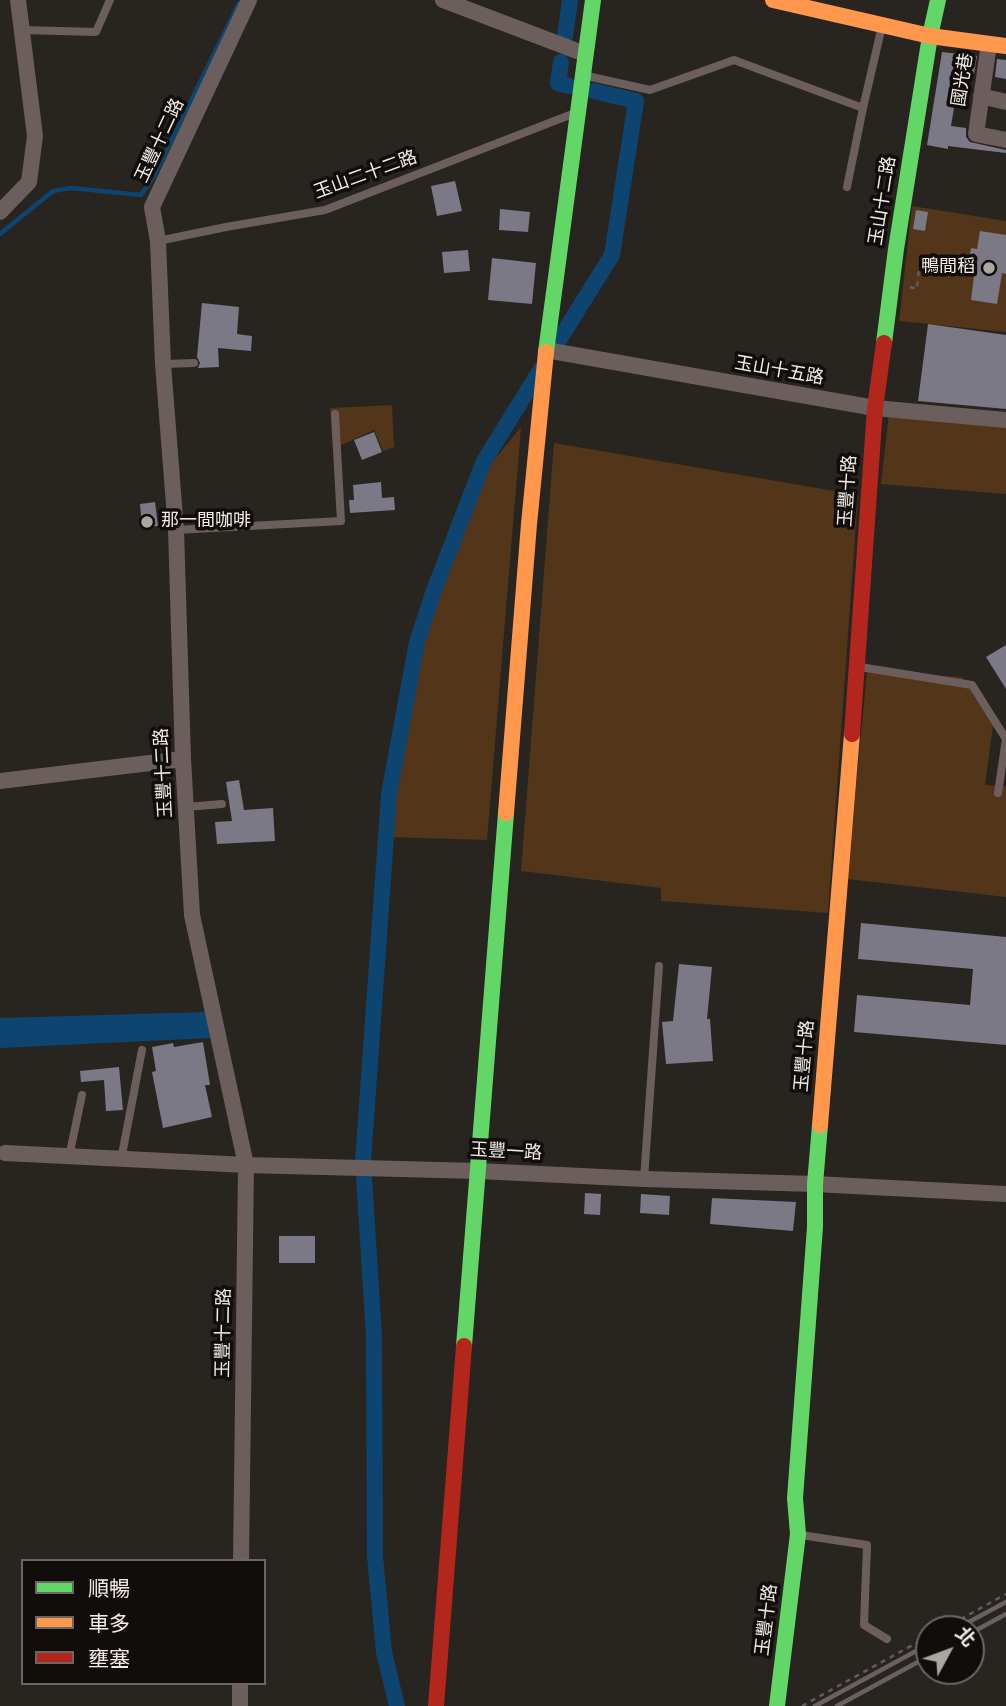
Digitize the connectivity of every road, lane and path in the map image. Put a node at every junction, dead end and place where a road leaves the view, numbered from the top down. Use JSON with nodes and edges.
{"nodes":[{"id":1,"x":18,"y":0,"type":"edge"},
{"id":2,"x":110,"y":0,"type":"edge"},
{"id":3,"x":249,"y":0,"type":"edge"},
{"id":4,"x":443,"y":0,"type":"edge"},
{"id":5,"x":593,"y":0,"type":"edge"},
{"id":6,"x":774,"y":0,"type":"edge"},
{"id":7,"x":938,"y":0,"type":"edge"},
{"id":8,"x":883,"y":24,"type":"junction"},
{"id":9,"x":22,"y":30,"type":"junction"},
{"id":10,"x":930,"y":36,"type":"junction"},
{"id":11,"x":998,"y":45,"type":"edge"},
{"id":12,"x":585,"y":54,"type":"junction"},
{"id":13,"x":584,"y":76,"type":"junction"},
{"id":14,"x":981,"y":96,"type":"junction"},
{"id":15,"x":1006,"y":102,"type":"edge"},
{"id":16,"x":863,"y":108,"type":"junction"},
{"id":17,"x":578,"y":112,"type":"junction"},
{"id":18,"x":1006,"y":140,"type":"edge"},
{"id":19,"x":847,"y":187,"type":"dead end"},
{"id":20,"x":0,"y":212,"type":"edge"},
{"id":21,"x":158,"y":241,"type":"junction"},
{"id":22,"x":974,"y":275,"type":"dead end"},
{"id":23,"x":905,"y":286,"type":"dead end"},
{"id":24,"x":547,"y":350,"type":"junction"},
{"id":25,"x":194,"y":363,"type":"dead end"},
{"id":26,"x":163,"y":364,"type":"junction"},
{"id":27,"x":875,"y":408,"type":"junction"},
{"id":28,"x":335,"y":414,"type":"dead end"},
{"id":29,"x":1006,"y":420,"type":"edge"},
{"id":30,"x":176,"y":530,"type":"junction"},
{"id":31,"x":857,"y":667,"type":"junction"},
{"id":32,"x":183,"y":759,"type":"junction"},
{"id":33,"x":0,"y":781,"type":"edge"},
{"id":34,"x":998,"y":793,"type":"dead end"},
{"id":35,"x":222,"y":804,"type":"dead end"},
{"id":36,"x":186,"y":807,"type":"junction"},
{"id":37,"x":659,"y":966,"type":"dead end"},
{"id":38,"x":142,"y":1050,"type":"dead end"},
{"id":39,"x":82,"y":1095,"type":"dead end"},
{"id":40,"x":5,"y":1153,"type":"dead end"},
{"id":41,"x":69,"y":1157,"type":"junction"},
{"id":42,"x":121,"y":1160,"type":"junction"},
{"id":43,"x":246,"y":1165,"type":"junction"},
{"id":44,"x":478,"y":1171,"type":"junction"},
{"id":45,"x":644,"y":1179,"type":"junction"},
{"id":46,"x":815,"y":1184,"type":"junction"},
{"id":47,"x":1006,"y":1194,"type":"edge"},
{"id":48,"x":798,"y":1534,"type":"junction"},
{"id":49,"x":242,"y":1559,"type":"edge"},
{"id":50,"x":1006,"y":1594,"type":"edge"},
{"id":51,"x":968,"y":1615,"type":"edge"},
{"id":52,"x":887,"y":1639,"type":"dead end"},
{"id":53,"x":915,"y":1644,"type":"edge"},
{"id":54,"x":240,"y":1685,"type":"edge"},
{"id":55,"x":240,"y":1706,"type":"edge"},
{"id":56,"x":436,"y":1706,"type":"edge"},
{"id":57,"x":777,"y":1706,"type":"edge"},
{"id":58,"x":802,"y":1706,"type":"edge"}],
"edges":[{"from":1,"to":9,"type":"street"},
{"from":2,"to":9,"type":"lane"},
{"from":3,"to":21,"type":"street","name":"玉豐十二路"},
{"from":4,"to":12,"type":"street"},
{"from":5,"to":12,"type":"street"},
{"from":6,"to":8,"type":"street"},
{"from":7,"to":10,"type":"street","name":"玉山十二路"},
{"from":8,"to":10,"type":"street"},
{"from":8,"to":16,"type":"lane"},
{"from":9,"to":20,"type":"street"},
{"from":10,"to":11,"type":"street"},
{"from":10,"to":27,"type":"street","name":"玉山十二路"},
{"from":11,"to":14,"type":"street","name":"國光巷"},
{"from":12,"to":13,"type":"street"},
{"from":13,"to":16,"type":"lane"},
{"from":13,"to":17,"type":"street"},
{"from":14,"to":15,"type":"street"},
{"from":14,"to":18,"type":"street","name":"國光巷"},
{"from":16,"to":19,"type":"lane"},
{"from":17,"to":21,"type":"lane","name":"玉山二十二路"},
{"from":17,"to":24,"type":"street"},
{"from":21,"to":26,"type":"street","name":"玉豐十二路"},
{"from":22,"to":23,"type":"path"},
{"from":24,"to":27,"type":"street","name":"玉山十五路"},
{"from":24,"to":44,"type":"street"},
{"from":25,"to":26,"type":"lane"},
{"from":26,"to":30,"type":"street","name":"玉豐十二路"},
{"from":27,"to":29,"type":"street","name":"玉山十五路"},
{"from":27,"to":31,"type":"street","name":"玉豐十路"},
{"from":28,"to":30,"type":"lane"},
{"from":30,"to":32,"type":"street","name":"玉豐十二路"},
{"from":31,"to":34,"type":"lane"},
{"from":31,"to":46,"type":"street","name":"玉豐十路"},
{"from":32,"to":33,"type":"street"},
{"from":32,"to":36,"type":"street","name":"玉豐十二路"},
{"from":35,"to":36,"type":"lane"},
{"from":36,"to":43,"type":"street","name":"玉豐十二路"},
{"from":37,"to":45,"type":"lane"},
{"from":38,"to":42,"type":"lane"},
{"from":39,"to":41,"type":"lane"},
{"from":40,"to":41,"type":"street","name":"玉豐一路"},
{"from":41,"to":42,"type":"street","name":"玉豐一路"},
{"from":42,"to":43,"type":"street","name":"玉豐一路"},
{"from":43,"to":44,"type":"street","name":"玉豐一路"},
{"from":43,"to":49,"type":"street","name":"玉豐十二路"},
{"from":44,"to":45,"type":"street","name":"玉豐一路"},
{"from":44,"to":56,"type":"street"},
{"from":45,"to":46,"type":"street","name":"玉豐一路"},
{"from":46,"to":47,"type":"street","name":"玉豐一路"},
{"from":46,"to":48,"type":"street","name":"玉豐十路"},
{"from":48,"to":52,"type":"lane"},
{"from":48,"to":57,"type":"street","name":"玉豐十路"},
{"from":50,"to":51,"type":"path"},
{"from":53,"to":58,"type":"path"},
{"from":54,"to":55,"type":"street"}]}
